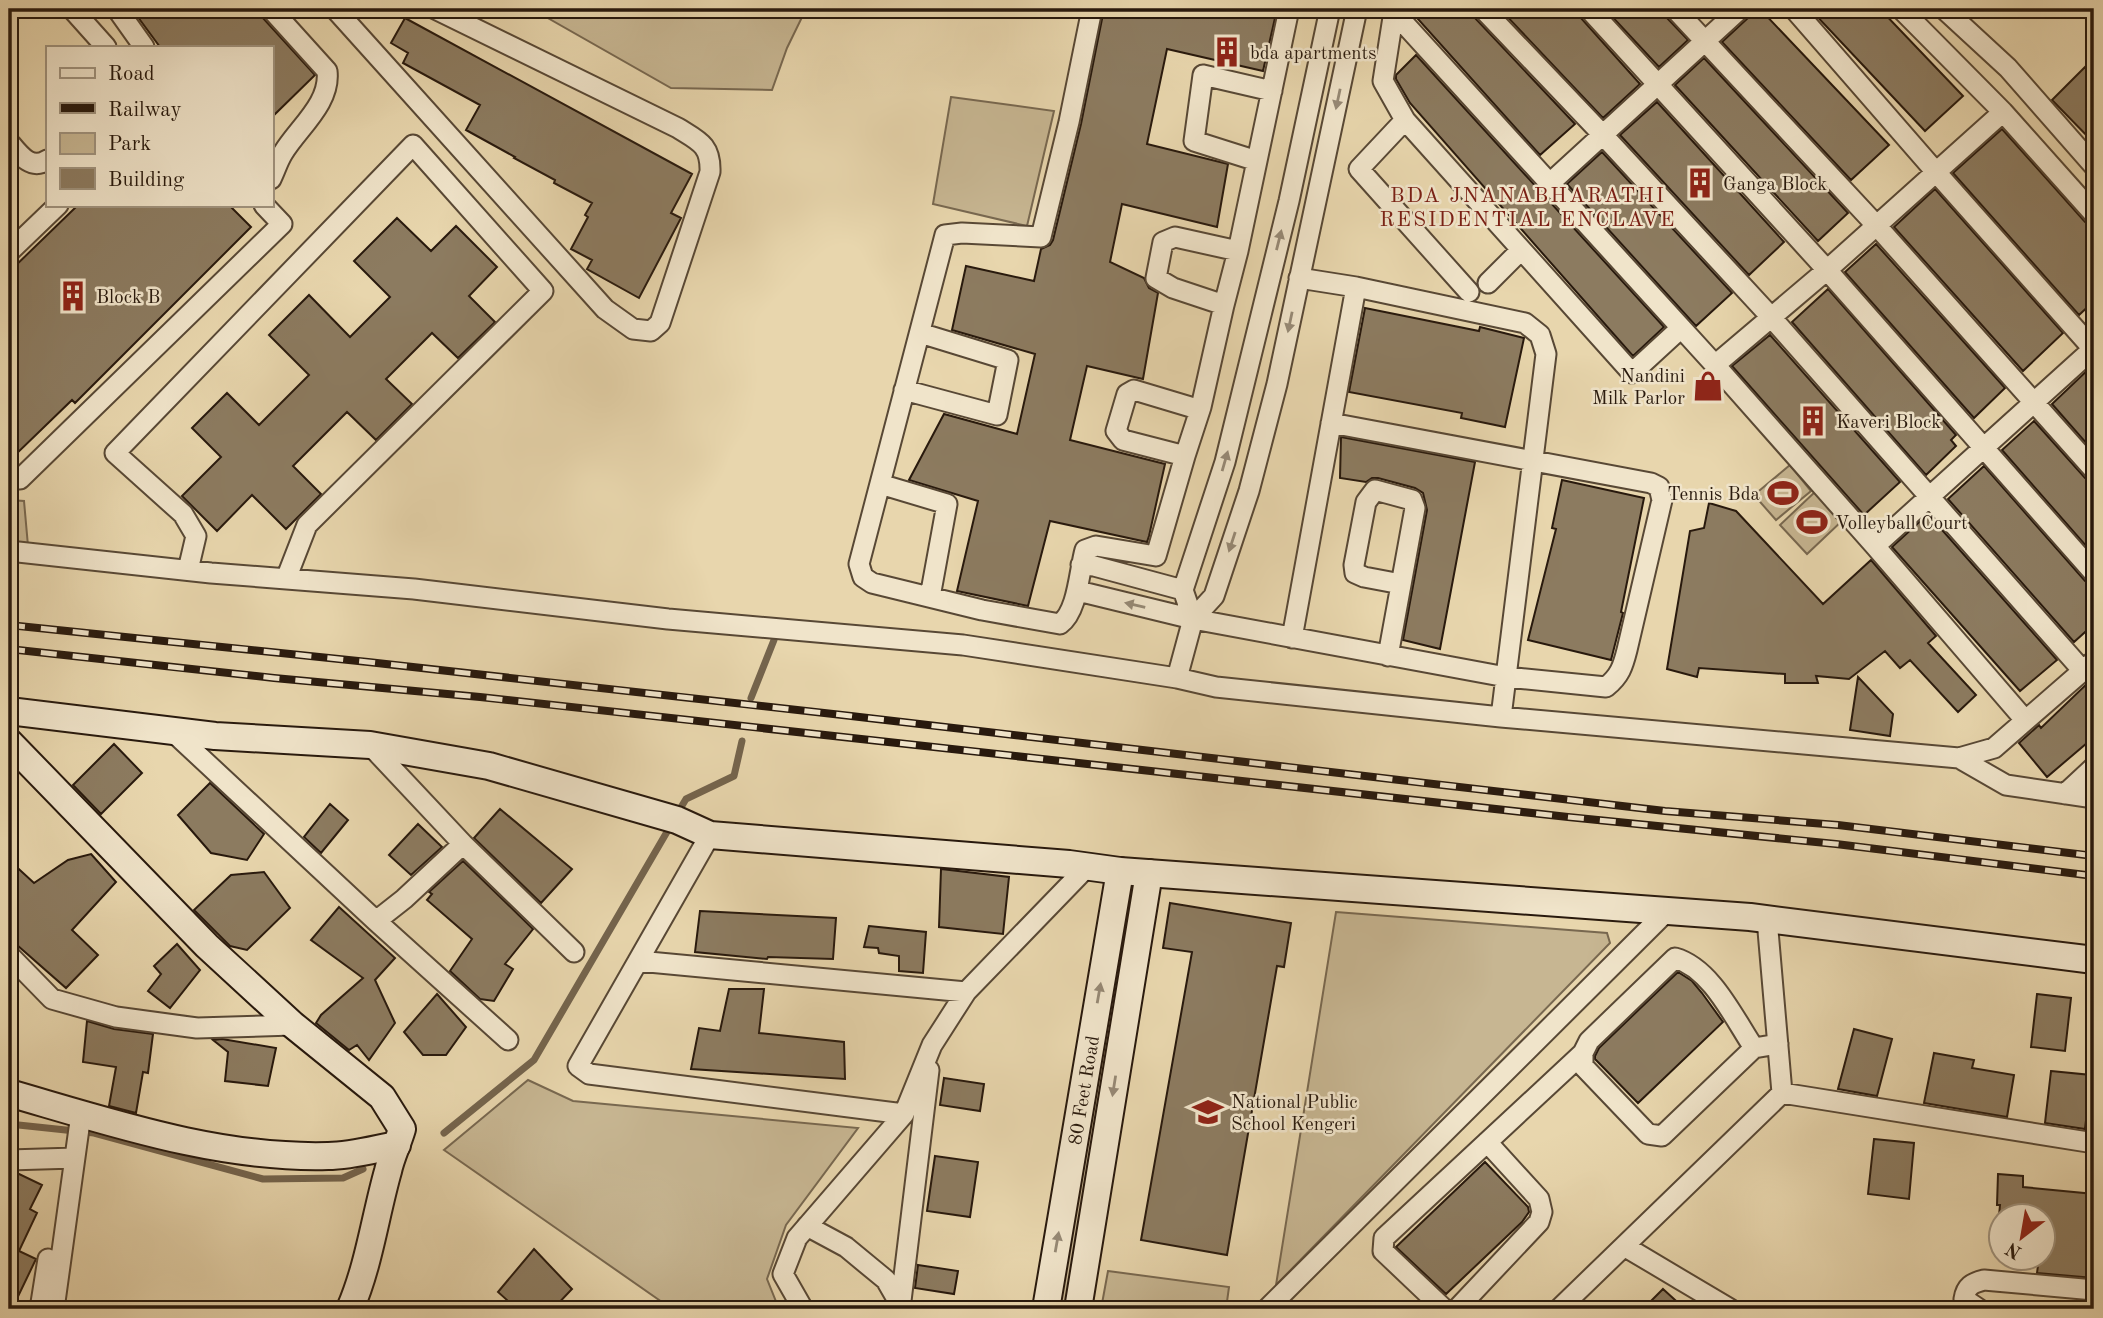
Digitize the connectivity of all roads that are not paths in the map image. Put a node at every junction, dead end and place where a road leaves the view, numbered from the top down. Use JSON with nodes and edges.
{"nodes":[{"id":1,"x":72,"y":9,"type":"edge"},
{"id":2,"x":117,"y":9,"type":"edge"},
{"id":3,"x":271,"y":9,"type":"edge"},
{"id":4,"x":335,"y":9,"type":"edge"},
{"id":5,"x":435,"y":9,"type":"edge"},
{"id":6,"x":1092,"y":9,"type":"edge"},
{"id":7,"x":1289,"y":9,"type":"edge"},
{"id":8,"x":1330,"y":9,"type":"edge"},
{"id":9,"x":1357,"y":9,"type":"edge"},
{"id":10,"x":1483,"y":9,"type":"edge"},
{"id":11,"x":1589,"y":9,"type":"edge"},
{"id":12,"x":1675,"y":9,"type":"edge"},
{"id":13,"x":1740,"y":9,"type":"edge"},
{"id":14,"x":1794,"y":9,"type":"edge"},
{"id":15,"x":1901,"y":9,"type":"edge"},
{"id":16,"x":1944,"y":9,"type":"edge"},
{"id":17,"x":1394,"y":10,"type":"edge"},
{"id":18,"x":1705,"y":41,"type":"junction"},
{"id":19,"x":105,"y":46,"type":"edge"},
{"id":20,"x":143,"y":46,"type":"edge"},
{"id":21,"x":1657,"y":86,"type":"junction"},
{"id":22,"x":1272,"y":91,"type":"junction"},
{"id":23,"x":2003,"y":112,"type":"junction"},
{"id":24,"x":1405,"y":120,"type":"junction"},
{"id":25,"x":1603,"y":135,"type":"junction"},
{"id":26,"x":9,"y":142,"type":"edge"},
{"id":27,"x":46,"y":161,"type":"edge"},
{"id":28,"x":1257,"y":161,"type":"junction"},
{"id":29,"x":2094,"y":166,"type":"edge"},
{"id":30,"x":1934,"y":172,"type":"junction"},
{"id":31,"x":273,"y":175,"type":"edge"},
{"id":32,"x":1549,"y":184,"type":"junction"},
{"id":33,"x":57,"y":206,"type":"edge"},
{"id":34,"x":265,"y":206,"type":"edge"},
{"id":35,"x":2094,"y":214,"type":"edge"},
{"id":36,"x":1876,"y":225,"type":"junction"},
{"id":37,"x":1521,"y":250,"type":"junction"},
{"id":38,"x":1238,"y":251,"type":"junction"},
{"id":39,"x":9,"y":252,"type":"edge"},
{"id":40,"x":1827,"y":270,"type":"junction"},
{"id":41,"x":1299,"y":278,"type":"junction"},
{"id":42,"x":1488,"y":283,"type":"dead end"},
{"id":43,"x":1356,"y":287,"type":"junction"},
{"id":44,"x":1469,"y":292,"type":"dead end"},
{"id":45,"x":1224,"y":305,"type":"junction"},
{"id":46,"x":1771,"y":317,"type":"junction"},
{"id":47,"x":1681,"y":328,"type":"junction"},
{"id":48,"x":920,"y":333,"type":"junction"},
{"id":49,"x":2094,"y":349,"type":"edge"},
{"id":50,"x":1715,"y":365,"type":"junction"},
{"id":51,"x":904,"y":390,"type":"junction"},
{"id":52,"x":2035,"y":402,"type":"junction"},
{"id":53,"x":1202,"y":407,"type":"junction"},
{"id":54,"x":1331,"y":423,"type":"junction"},
{"id":55,"x":1985,"y":447,"type":"junction"},
{"id":56,"x":1185,"y":456,"type":"junction"},
{"id":57,"x":1533,"y":461,"type":"junction"},
{"id":58,"x":2094,"y":470,"type":"edge"},
{"id":59,"x":9,"y":479,"type":"edge"},
{"id":60,"x":880,"y":484,"type":"junction"},
{"id":61,"x":1929,"y":498,"type":"junction"},
{"id":62,"x":1875,"y":546,"type":"junction"},
{"id":63,"x":9,"y":551,"type":"edge"},
{"id":64,"x":1081,"y":565,"type":"junction"},
{"id":65,"x":188,"y":570,"type":"junction"},
{"id":66,"x":2094,"y":573,"type":"edge"},
{"id":67,"x":286,"y":579,"type":"junction"},
{"id":68,"x":1401,"y":584,"type":"junction"},
{"id":69,"x":1184,"y":590,"type":"junction"},
{"id":70,"x":1078,"y":591,"type":"junction"},
{"id":71,"x":930,"y":597,"type":"junction"},
{"id":72,"x":1193,"y":619,"type":"junction"},
{"id":73,"x":1293,"y":638,"type":"junction"},
{"id":74,"x":1388,"y":656,"type":"junction"},
{"id":75,"x":2089,"y":666,"type":"edge"},
{"id":76,"x":1506,"y":677,"type":"junction"},
{"id":77,"x":1177,"y":678,"type":"junction"},
{"id":78,"x":9,"y":710,"type":"edge"},
{"id":79,"x":1501,"y":717,"type":"junction"},
{"id":80,"x":2025,"y":720,"type":"junction"},
{"id":81,"x":172,"y":730,"type":"junction"},
{"id":82,"x":9,"y":742,"type":"edge"},
{"id":83,"x":370,"y":745,"type":"junction"},
{"id":84,"x":1958,"y":758,"type":"junction"},
{"id":85,"x":2094,"y":767,"type":"edge"},
{"id":86,"x":2065,"y":794,"type":"junction"},
{"id":87,"x":2094,"y":798,"type":"edge"},
{"id":88,"x":710,"y":835,"type":"junction"},
{"id":89,"x":463,"y":844,"type":"junction"},
{"id":90,"x":1087,"y":867,"type":"junction"},
{"id":91,"x":1120,"y":871,"type":"junction"},
{"id":92,"x":1149,"y":873,"type":"junction"},
{"id":93,"x":1667,"y":911,"type":"junction"},
{"id":94,"x":1767,"y":919,"type":"junction"},
{"id":95,"x":376,"y":921,"type":"junction"},
{"id":96,"x":574,"y":952,"type":"dead end"},
{"id":97,"x":9,"y":955,"type":"edge"},
{"id":98,"x":2094,"y":960,"type":"edge"},
{"id":99,"x":638,"y":961,"type":"junction"},
{"id":100,"x":966,"y":992,"type":"junction"},
{"id":101,"x":293,"y":1025,"type":"junction"},
{"id":102,"x":508,"y":1040,"type":"dead end"},
{"id":103,"x":1778,"y":1044,"type":"junction"},
{"id":104,"x":932,"y":1045,"type":"junction"},
{"id":105,"x":1754,"y":1048,"type":"junction"},
{"id":106,"x":1584,"y":1053,"type":"junction"},
{"id":107,"x":9,"y":1093,"type":"edge"},
{"id":108,"x":1782,"y":1093,"type":"junction"},
{"id":109,"x":904,"y":1114,"type":"junction"},
{"id":110,"x":80,"y":1123,"type":"junction"},
{"id":111,"x":1487,"y":1142,"type":"junction"},
{"id":112,"x":2094,"y":1143,"type":"edge"},
{"id":113,"x":397,"y":1145,"type":"junction"},
{"id":114,"x":70,"y":1158,"type":"junction"},
{"id":115,"x":9,"y":1160,"type":"edge"},
{"id":116,"x":807,"y":1226,"type":"junction"},
{"id":117,"x":1624,"y":1246,"type":"junction"},
{"id":118,"x":2094,"y":1290,"type":"edge"},
{"id":119,"x":1571,"y":1305,"type":"edge"},
{"id":120,"x":901,"y":1308,"type":"edge"},
{"id":121,"x":40,"y":1309,"type":"edge"},
{"id":122,"x":54,"y":1309,"type":"edge"},
{"id":123,"x":350,"y":1309,"type":"edge"},
{"id":124,"x":803,"y":1309,"type":"edge"},
{"id":125,"x":1046,"y":1309,"type":"edge"},
{"id":126,"x":1078,"y":1309,"type":"edge"},
{"id":127,"x":1267,"y":1309,"type":"edge"},
{"id":128,"x":1444,"y":1309,"type":"edge"},
{"id":129,"x":1457,"y":1309,"type":"edge"},
{"id":130,"x":1730,"y":1309,"type":"edge"},
{"id":131,"x":1979,"y":1309,"type":"edge"}],
"edges":[{"from":1,"to":19,"type":"street"},
{"from":2,"to":20,"type":"street"},
{"from":3,"to":31,"type":"street"},
{"from":4,"to":5,"type":"street"},
{"from":6,"to":48,"type":"street"},
{"from":7,"to":22,"type":"street"},
{"from":69,"to":8,"type":"street","one_way":true},
{"from":9,"to":41,"type":"street","one_way":true},
{"from":10,"to":25,"type":"street"},
{"from":11,"to":21,"type":"street"},
{"from":12,"to":18,"type":"street"},
{"from":13,"to":18,"type":"street"},
{"from":14,"to":30,"type":"street"},
{"from":15,"to":23,"type":"street"},
{"from":16,"to":29,"type":"street"},
{"from":17,"to":24,"type":"street"},
{"from":17,"to":32,"type":"street"},
{"from":18,"to":21,"type":"street"},
{"from":18,"to":36,"type":"street"},
{"from":21,"to":25,"type":"street"},
{"from":21,"to":40,"type":"street"},
{"from":22,"to":28,"type":"street"},
{"from":22,"to":28,"type":"street"},
{"from":23,"to":30,"type":"street"},
{"from":23,"to":35,"type":"street"},
{"from":24,"to":37,"type":"street"},
{"from":24,"to":44,"type":"street"},
{"from":25,"to":32,"type":"street"},
{"from":25,"to":46,"type":"street"},
{"from":26,"to":27,"type":"street"},
{"from":28,"to":38,"type":"street"},
{"from":30,"to":36,"type":"street"},
{"from":30,"to":49,"type":"street"},
{"from":32,"to":47,"type":"street"},
{"from":33,"to":39,"type":"street"},
{"from":34,"to":59,"type":"street"},
{"from":36,"to":40,"type":"street"},
{"from":36,"to":52,"type":"street"},
{"from":37,"to":42,"type":"street"},
{"from":37,"to":47,"type":"street"},
{"from":38,"to":45,"type":"street"},
{"from":38,"to":45,"type":"street"},
{"from":40,"to":46,"type":"street"},
{"from":40,"to":55,"type":"street"},
{"from":41,"to":43,"type":"street"},
{"from":41,"to":72,"type":"street","one_way":true},
{"from":43,"to":54,"type":"street"},
{"from":43,"to":57,"type":"street"},
{"from":45,"to":53,"type":"street"},
{"from":46,"to":50,"type":"street"},
{"from":46,"to":61,"type":"street"},
{"from":47,"to":50,"type":"street"},
{"from":48,"to":51,"type":"street"},
{"from":48,"to":51,"type":"street"},
{"from":49,"to":52,"type":"street"},
{"from":50,"to":62,"type":"street"},
{"from":51,"to":60,"type":"street"},
{"from":52,"to":55,"type":"street"},
{"from":52,"to":58,"type":"street"},
{"from":53,"to":56,"type":"street"},
{"from":53,"to":56,"type":"street"},
{"from":54,"to":57,"type":"street"},
{"from":54,"to":73,"type":"street"},
{"from":55,"to":61,"type":"street"},
{"from":55,"to":66,"type":"street"},
{"from":56,"to":64,"type":"street"},
{"from":57,"to":76,"type":"street"},
{"from":57,"to":76,"type":"street"},
{"from":60,"to":71,"type":"street"},
{"from":60,"to":71,"type":"street"},
{"from":61,"to":62,"type":"street"},
{"from":61,"to":75,"type":"street"},
{"from":62,"to":80,"type":"street"},
{"from":63,"to":65,"type":"street"},
{"from":64,"to":69,"type":"street"},
{"from":64,"to":70,"type":"street"},
{"from":65,"to":67,"type":"street"},
{"from":65,"to":67,"type":"street"},
{"from":67,"to":77,"type":"street"},
{"from":68,"to":68,"type":"street"},
{"from":68,"to":74,"type":"street"},
{"from":69,"to":72,"type":"street"},
{"from":70,"to":71,"type":"street"},
{"from":72,"to":70,"type":"street","one_way":true},
{"from":72,"to":73,"type":"street"},
{"from":72,"to":77,"type":"street"},
{"from":73,"to":74,"type":"street"},
{"from":74,"to":76,"type":"street"},
{"from":75,"to":80,"type":"street"},
{"from":76,"to":79,"type":"street"},
{"from":77,"to":79,"type":"street"},
{"from":78,"to":81,"type":"street"},
{"from":79,"to":84,"type":"street"},
{"from":80,"to":84,"type":"street"},
{"from":81,"to":83,"type":"street"},
{"from":81,"to":95,"type":"street"},
{"from":82,"to":101,"type":"street"},
{"from":83,"to":88,"type":"street"},
{"from":83,"to":89,"type":"street"},
{"from":84,"to":86,"type":"street"},
{"from":85,"to":86,"type":"street"},
{"from":86,"to":87,"type":"street"},
{"from":88,"to":90,"type":"street"},
{"from":88,"to":99,"type":"street"},
{"from":89,"to":95,"type":"street"},
{"from":89,"to":96,"type":"street"},
{"from":90,"to":91,"type":"street"},
{"from":90,"to":100,"type":"street"},
{"from":91,"to":92,"type":"street"},
{"from":125,"to":91,"type":"street","name":"80 Feet Road","one_way":true},
{"from":92,"to":93,"type":"street"},
{"from":92,"to":126,"type":"street","name":"80 Feet Road","one_way":true},
{"from":93,"to":94,"type":"street"},
{"from":93,"to":127,"type":"street"},
{"from":94,"to":98,"type":"street"},
{"from":94,"to":103,"type":"street"},
{"from":95,"to":102,"type":"street"},
{"from":97,"to":101,"type":"street"},
{"from":99,"to":100,"type":"street"},
{"from":99,"to":109,"type":"street"},
{"from":100,"to":104,"type":"street"},
{"from":101,"to":113,"type":"street"},
{"from":103,"to":105,"type":"street"},
{"from":103,"to":108,"type":"street"},
{"from":104,"to":109,"type":"street"},
{"from":104,"to":120,"type":"street"},
{"from":105,"to":106,"type":"street"},
{"from":105,"to":106,"type":"street"},
{"from":106,"to":111,"type":"street"},
{"from":107,"to":110,"type":"street"},
{"from":108,"to":112,"type":"street"},
{"from":108,"to":117,"type":"street"},
{"from":109,"to":116,"type":"street"},
{"from":110,"to":113,"type":"street"},
{"from":110,"to":114,"type":"street"},
{"from":111,"to":128,"type":"street"},
{"from":111,"to":129,"type":"street"},
{"from":113,"to":123,"type":"street"},
{"from":114,"to":115,"type":"street"},
{"from":114,"to":121,"type":"street"},
{"from":114,"to":122,"type":"street"},
{"from":116,"to":120,"type":"street"},
{"from":116,"to":124,"type":"street"},
{"from":117,"to":119,"type":"street"},
{"from":117,"to":130,"type":"street"},
{"from":118,"to":131,"type":"street"}]}
